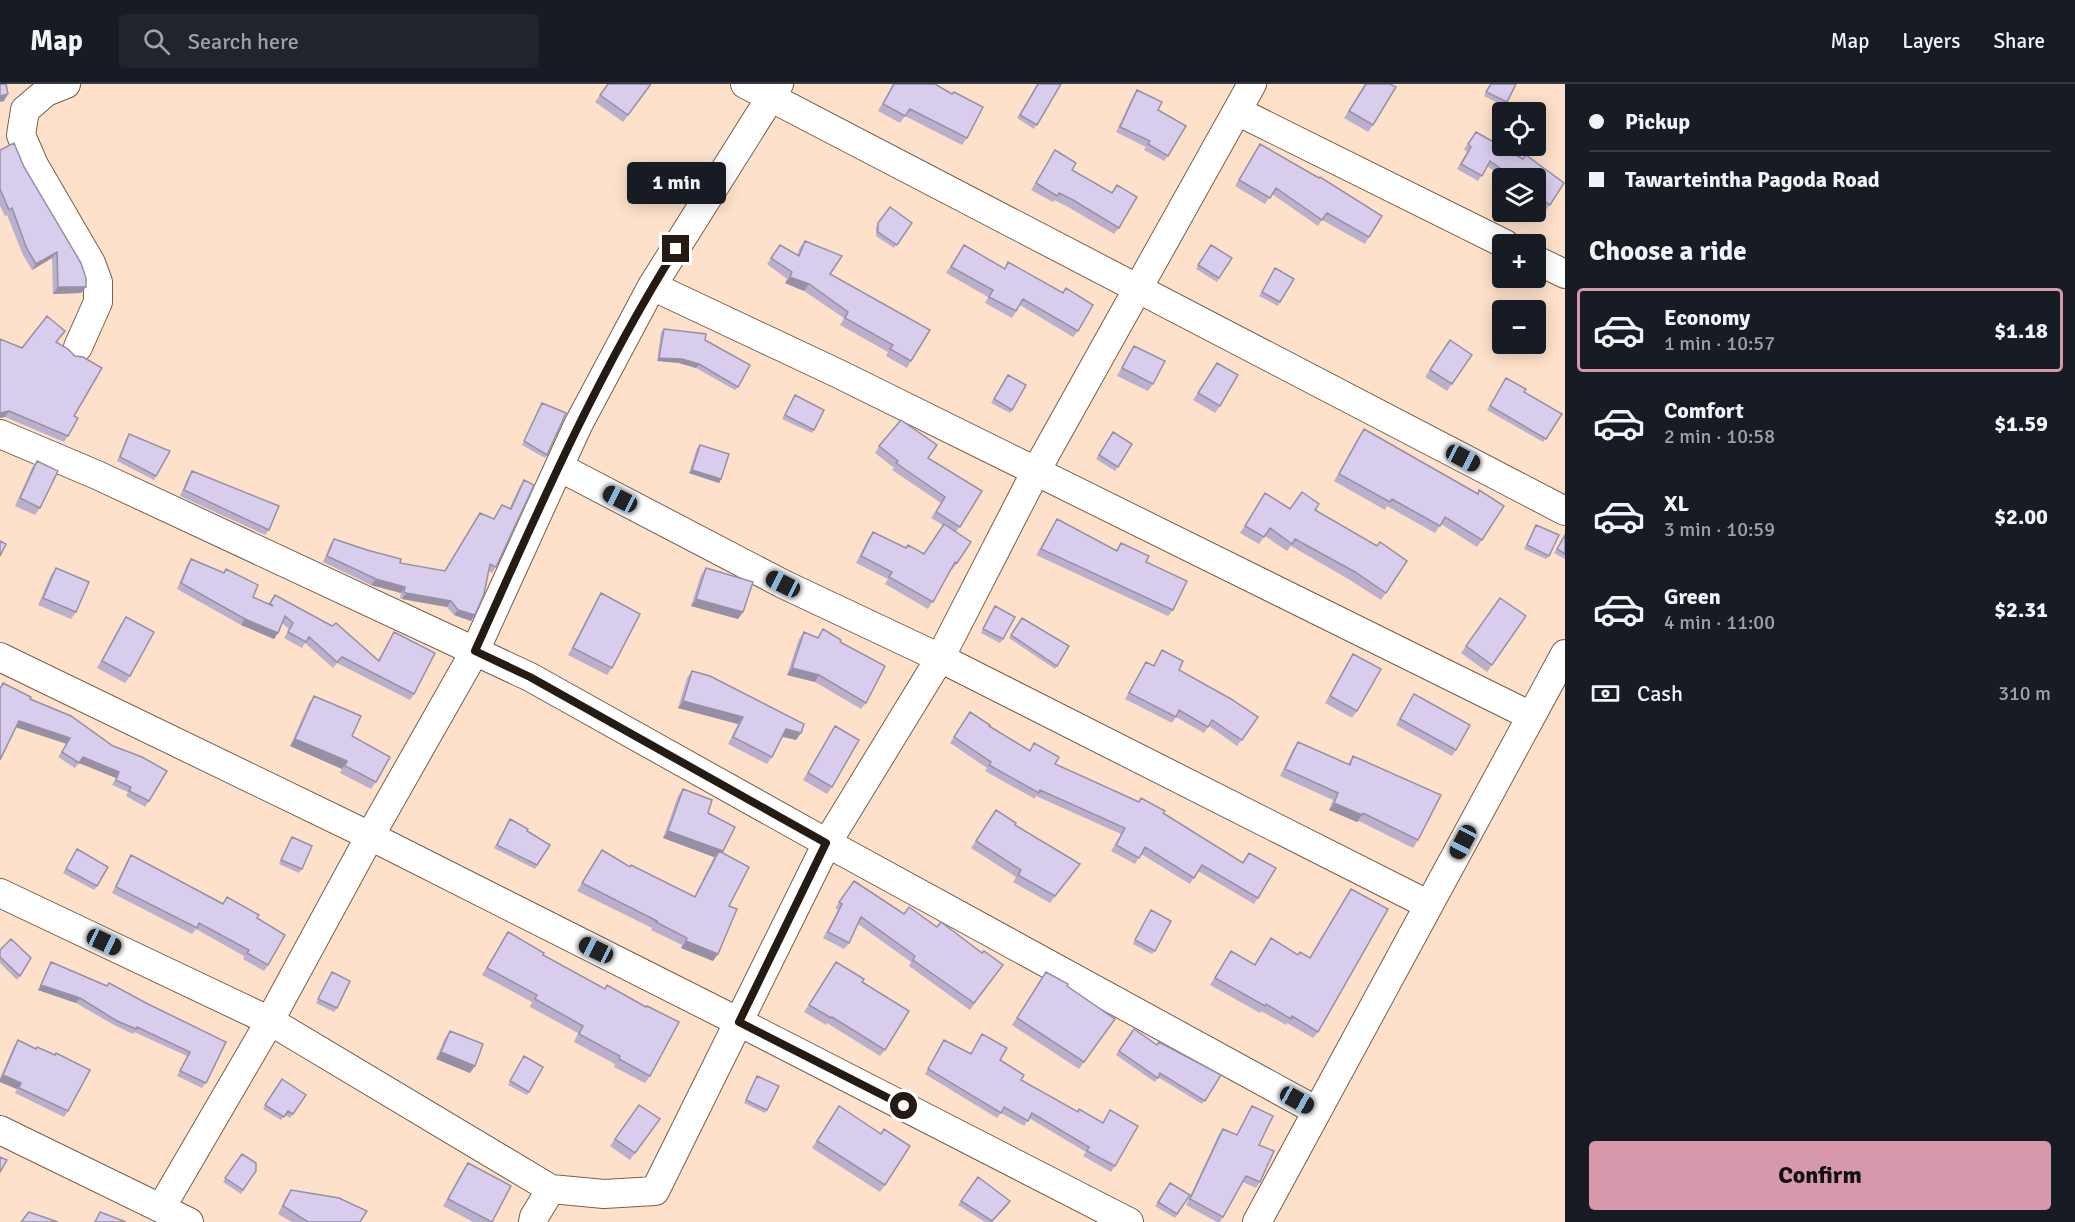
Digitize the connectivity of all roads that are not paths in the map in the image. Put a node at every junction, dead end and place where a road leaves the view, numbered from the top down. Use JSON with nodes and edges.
{"nodes":[{"id":1,"x":66,"y":84,"type":"edge"},
{"id":2,"x":745,"y":84,"type":"edge"},
{"id":3,"x":1252,"y":84,"type":"edge"},
{"id":4,"x":775,"y":91,"type":"edge"},
{"id":5,"x":1238,"y":111,"type":"junction"},
{"id":6,"x":1492,"y":238,"type":"edge"},
{"id":7,"x":1546,"y":265,"type":"edge"},
{"id":8,"x":1565,"y":274,"type":"edge"},
{"id":9,"x":652,"y":286,"type":"junction"},
{"id":10,"x":1138,"y":289,"type":"junction"},
{"id":11,"x":78,"y":347,"type":"dead end"},
{"id":12,"x":0,"y":434,"type":"edge"},
{"id":13,"x":559,"y":467,"type":"junction"},
{"id":14,"x":1036,"y":471,"type":"junction"},
{"id":15,"x":1565,"y":511,"type":"edge"},
{"id":16,"x":475,"y":651,"type":"junction"},
{"id":17,"x":1565,"y":654,"type":"edge"},
{"id":18,"x":0,"y":657,"type":"edge"},
{"id":19,"x":940,"y":658,"type":"junction"},
{"id":20,"x":1531,"y":716,"type":"junction"},
{"id":21,"x":370,"y":836,"type":"junction"},
{"id":22,"x":826,"y":843,"type":"junction"},
{"id":23,"x":0,"y":893,"type":"edge"},
{"id":24,"x":1429,"y":905,"type":"junction"},
{"id":25,"x":270,"y":1021,"type":"junction"},
{"id":26,"x":739,"y":1022,"type":"junction"},
{"id":27,"x":1317,"y":1111,"type":"junction"},
{"id":28,"x":0,"y":1130,"type":"edge"},
{"id":29,"x":551,"y":1189,"type":"junction"},
{"id":30,"x":161,"y":1208,"type":"junction"},
{"id":31,"x":189,"y":1222,"type":"edge"},
{"id":32,"x":533,"y":1222,"type":"edge"},
{"id":33,"x":1129,"y":1222,"type":"edge"},
{"id":34,"x":1257,"y":1222,"type":"edge"}],
"edges":[{"from":1,"to":11,"type":"street"},
{"from":2,"to":4,"type":"street"},
{"from":3,"to":5,"type":"street"},
{"from":4,"to":9,"type":"street"},
{"from":4,"to":10,"type":"street"},
{"from":5,"to":6,"type":"street"},
{"from":5,"to":10,"type":"street"},
{"from":7,"to":8,"type":"street"},
{"from":9,"to":13,"type":"street"},
{"from":9,"to":14,"type":"street"},
{"from":10,"to":14,"type":"street"},
{"from":10,"to":15,"type":"street"},
{"from":12,"to":16,"type":"street"},
{"from":13,"to":16,"type":"street"},
{"from":13,"to":19,"type":"street"},
{"from":14,"to":19,"type":"street"},
{"from":14,"to":20,"type":"street"},
{"from":16,"to":21,"type":"street"},
{"from":16,"to":22,"type":"street"},
{"from":17,"to":20,"type":"street"},
{"from":18,"to":21,"type":"street"},
{"from":19,"to":22,"type":"street"},
{"from":19,"to":24,"type":"street"},
{"from":20,"to":24,"type":"street"},
{"from":21,"to":25,"type":"street"},
{"from":21,"to":26,"type":"street"},
{"from":22,"to":26,"type":"street"},
{"from":22,"to":27,"type":"street"},
{"from":23,"to":25,"type":"street"},
{"from":24,"to":27,"type":"street"},
{"from":25,"to":29,"type":"street"},
{"from":25,"to":30,"type":"street"},
{"from":26,"to":29,"type":"street"},
{"from":26,"to":33,"type":"street"},
{"from":27,"to":34,"type":"street"},
{"from":28,"to":30,"type":"street"},
{"from":29,"to":32,"type":"street"},
{"from":30,"to":31,"type":"street"}]}
